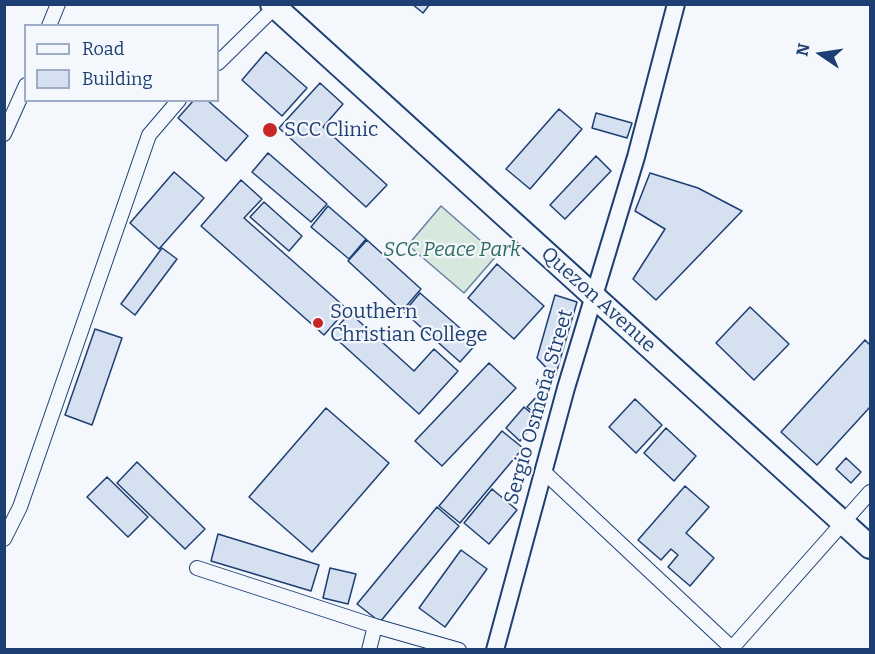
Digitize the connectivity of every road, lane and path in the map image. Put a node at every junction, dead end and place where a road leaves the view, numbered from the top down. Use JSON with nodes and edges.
{"nodes":[{"id":1,"x":58,"y":4,"type":"edge"},
{"id":2,"x":676,"y":4,"type":"edge"},
{"id":3,"x":273,"y":6,"type":"edge"},
{"id":4,"x":51,"y":24,"type":"edge"},
{"id":5,"x":219,"y":62,"type":"edge"},
{"id":6,"x":24,"y":89,"type":"edge"},
{"id":7,"x":177,"y":102,"type":"edge"},
{"id":8,"x":4,"y":134,"type":"edge"},
{"id":9,"x":593,"y":294,"type":"junction"},
{"id":10,"x":543,"y":471,"type":"junction"},
{"id":11,"x":870,"y":492,"type":"edge"},
{"id":12,"x":843,"y":522,"type":"junction"},
{"id":13,"x":4,"y":539,"type":"edge"},
{"id":14,"x":870,"y":547,"type":"edge"},
{"id":15,"x":197,"y":568,"type":"dead end"},
{"id":16,"x":375,"y":626,"type":"junction"},
{"id":17,"x":733,"y":649,"type":"edge"},
{"id":18,"x":369,"y":650,"type":"edge"},
{"id":19,"x":459,"y":650,"type":"edge"},
{"id":20,"x":495,"y":650,"type":"edge"}],
"edges":[{"from":1,"to":4,"type":"street"},
{"from":2,"to":9,"type":"street","name":"Sergio Osmeña Street"},
{"from":3,"to":5,"type":"street"},
{"from":3,"to":9,"type":"main road","name":"Quezon Avenue"},
{"from":6,"to":8,"type":"street"},
{"from":7,"to":13,"type":"street"},
{"from":9,"to":10,"type":"street","name":"Sergio Osmeña Street"},
{"from":9,"to":12,"type":"main road","name":"Quezon Avenue"},
{"from":10,"to":17,"type":"street"},
{"from":10,"to":20,"type":"street","name":"Sergio Osmeña Street"},
{"from":11,"to":12,"type":"street"},
{"from":12,"to":14,"type":"main road","name":"Quezon Avenue"},
{"from":12,"to":17,"type":"street"},
{"from":15,"to":16,"type":"street"},
{"from":16,"to":18,"type":"street"},
{"from":16,"to":19,"type":"street"}]}
